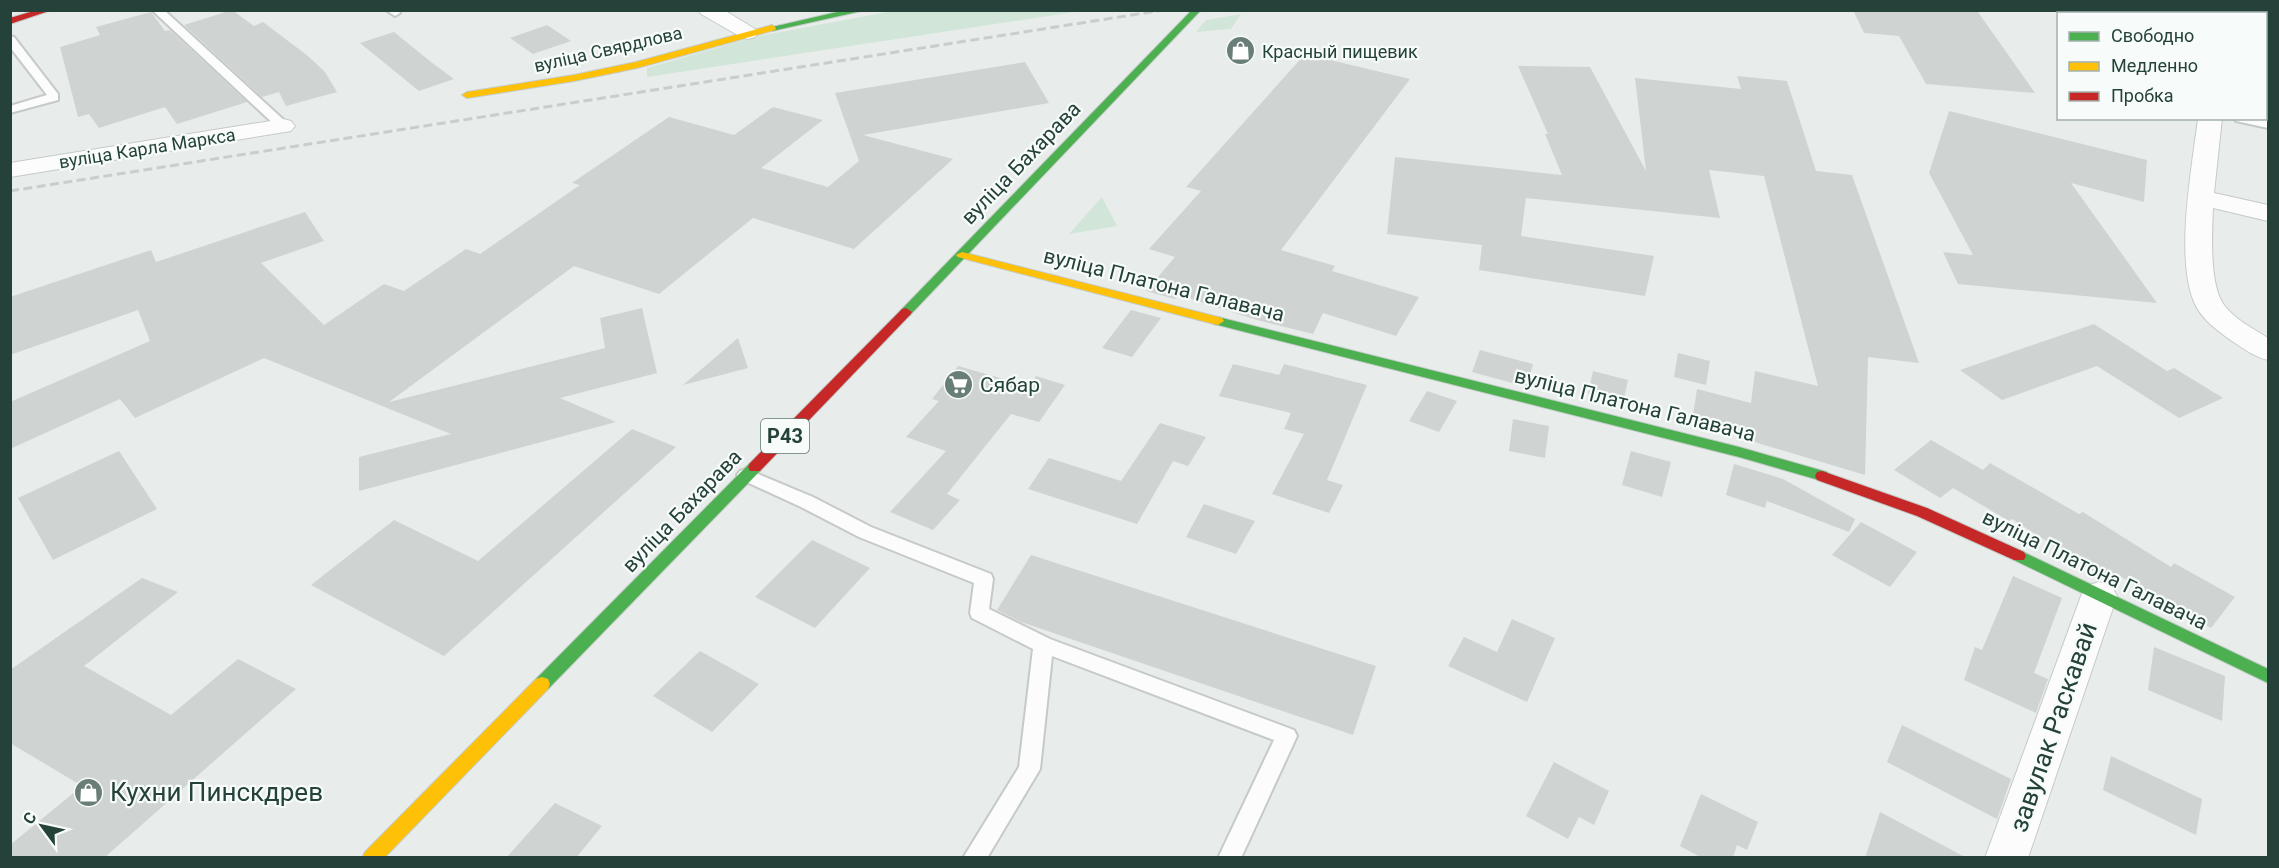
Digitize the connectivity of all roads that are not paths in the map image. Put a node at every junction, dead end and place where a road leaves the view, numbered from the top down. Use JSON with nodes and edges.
{"nodes":[{"id":1,"x":48,"y":10,"type":"edge"},
{"id":2,"x":157,"y":10,"type":"edge"},
{"id":3,"x":708,"y":10,"type":"edge"},
{"id":4,"x":862,"y":10,"type":"edge"},
{"id":5,"x":1197,"y":10,"type":"edge"},
{"id":6,"x":10,"y":21,"type":"edge"},
{"id":7,"x":748,"y":33,"type":"junction"},
{"id":8,"x":10,"y":39,"type":"edge"},
{"id":9,"x":467,"y":95,"type":"dead end"},
{"id":10,"x":10,"y":110,"type":"edge"},
{"id":11,"x":2210,"y":120,"type":"edge"},
{"id":12,"x":2249,"y":120,"type":"edge"},
{"id":13,"x":2268,"y":124,"type":"edge"},
{"id":14,"x":283,"y":126,"type":"joint"},
{"id":15,"x":10,"y":170,"type":"edge"},
{"id":16,"x":2202,"y":198,"type":"junction"},
{"id":17,"x":2268,"y":213,"type":"edge"},
{"id":18,"x":962,"y":255,"type":"junction"},
{"id":19,"x":2268,"y":351,"type":"edge"},
{"id":20,"x":746,"y":476,"type":"junction"},
{"id":21,"x":2099,"y":596,"type":"junction"},
{"id":22,"x":1043,"y":645,"type":"junction"},
{"id":23,"x":2268,"y":676,"type":"edge"},
{"id":24,"x":371,"y":858,"type":"edge"},
{"id":25,"x":974,"y":858,"type":"edge"},
{"id":26,"x":1228,"y":858,"type":"edge"},
{"id":27,"x":2006,"y":858,"type":"edge"}],
"edges":[{"from":1,"to":6,"type":"street"},
{"from":2,"to":14,"type":"lane"},
{"from":3,"to":7,"type":"street"},
{"from":4,"to":7,"type":"street","name":"вуліца Свярдлова"},
{"from":5,"to":18,"type":"street","name":"вуліца Бахарава","number":"Р43"},
{"from":7,"to":9,"type":"street","name":"вуліца Свярдлова"},
{"from":8,"to":10,"type":"lane"},
{"from":11,"to":16,"type":"street"},
{"from":12,"to":13,"type":"lane"},
{"from":14,"to":15,"type":"street","name":"вуліца Карла Маркса"},
{"from":16,"to":17,"type":"street"},
{"from":16,"to":19,"type":"street"},
{"from":18,"to":20,"type":"street","name":"вуліца Бахарава","number":"Р43"},
{"from":18,"to":21,"type":"street","name":"вуліца Платона Галавача"},
{"from":20,"to":22,"type":"lane"},
{"from":20,"to":24,"type":"street","name":"вуліца Бахарава","number":"Р43"},
{"from":21,"to":23,"type":"street","name":"вуліца Платона Галавача"},
{"from":21,"to":27,"type":"street","name":"завулак Раскавай"},
{"from":22,"to":25,"type":"lane"},
{"from":22,"to":26,"type":"lane"}]}
